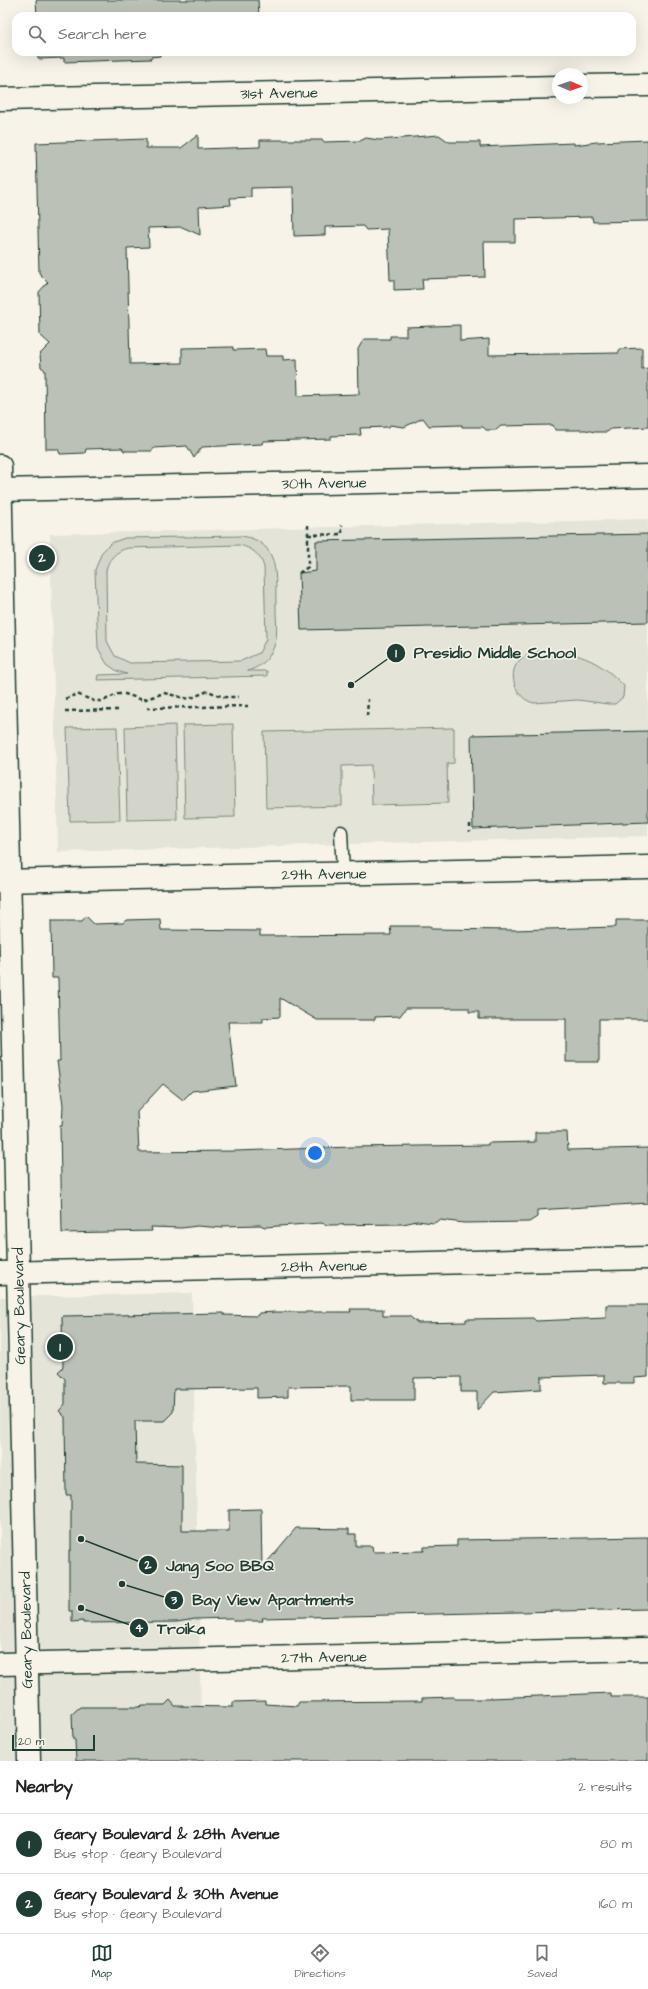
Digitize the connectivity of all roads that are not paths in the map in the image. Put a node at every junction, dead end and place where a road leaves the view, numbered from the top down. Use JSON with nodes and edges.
{"nodes":[{"id":1,"x":648,"y":85,"type":"edge"},
{"id":2,"x":588,"y":86,"type":"edge"},
{"id":3,"x":552,"y":87,"type":"edge"},
{"id":4,"x":0,"y":99,"type":"edge"},
{"id":5,"x":0,"y":466,"type":"edge"},
{"id":6,"x":648,"y":476,"type":"edge"},
{"id":7,"x":0,"y":490,"type":"edge"},
{"id":8,"x":341,"y":832,"type":"dead end"},
{"id":9,"x":648,"y":866,"type":"edge"},
{"id":10,"x":343,"y":873,"type":"junction"},
{"id":11,"x":5,"y":881,"type":"edge"},
{"id":12,"x":648,"y":1258,"type":"edge"},
{"id":13,"x":9,"y":1273,"type":"edge"},
{"id":14,"x":648,"y":1649,"type":"edge"},
{"id":15,"x":27,"y":1663,"type":"junction"},
{"id":16,"x":0,"y":1664,"type":"edge"},
{"id":17,"x":29,"y":1761,"type":"edge"}],
"edges":[{"from":1,"to":2,"type":"street"},
{"from":3,"to":4,"type":"street","name":"31st Avenue"},
{"from":5,"to":7,"type":"street","name":"Geary Boulevard"},
{"from":6,"to":7,"type":"street","name":"30th Avenue"},
{"from":7,"to":11,"type":"street","name":"Geary Boulevard"},
{"from":8,"to":10,"type":"lane"},
{"from":9,"to":10,"type":"street","name":"29th Avenue"},
{"from":10,"to":11,"type":"street","name":"29th Avenue"},
{"from":11,"to":13,"type":"street","name":"Geary Boulevard"},
{"from":12,"to":13,"type":"street","name":"28th Avenue"},
{"from":13,"to":15,"type":"street","name":"Geary Boulevard"},
{"from":14,"to":15,"type":"street","name":"27th Avenue"},
{"from":15,"to":16,"type":"street","name":"27th Avenue"},
{"from":15,"to":17,"type":"street","name":"Geary Boulevard"}]}
